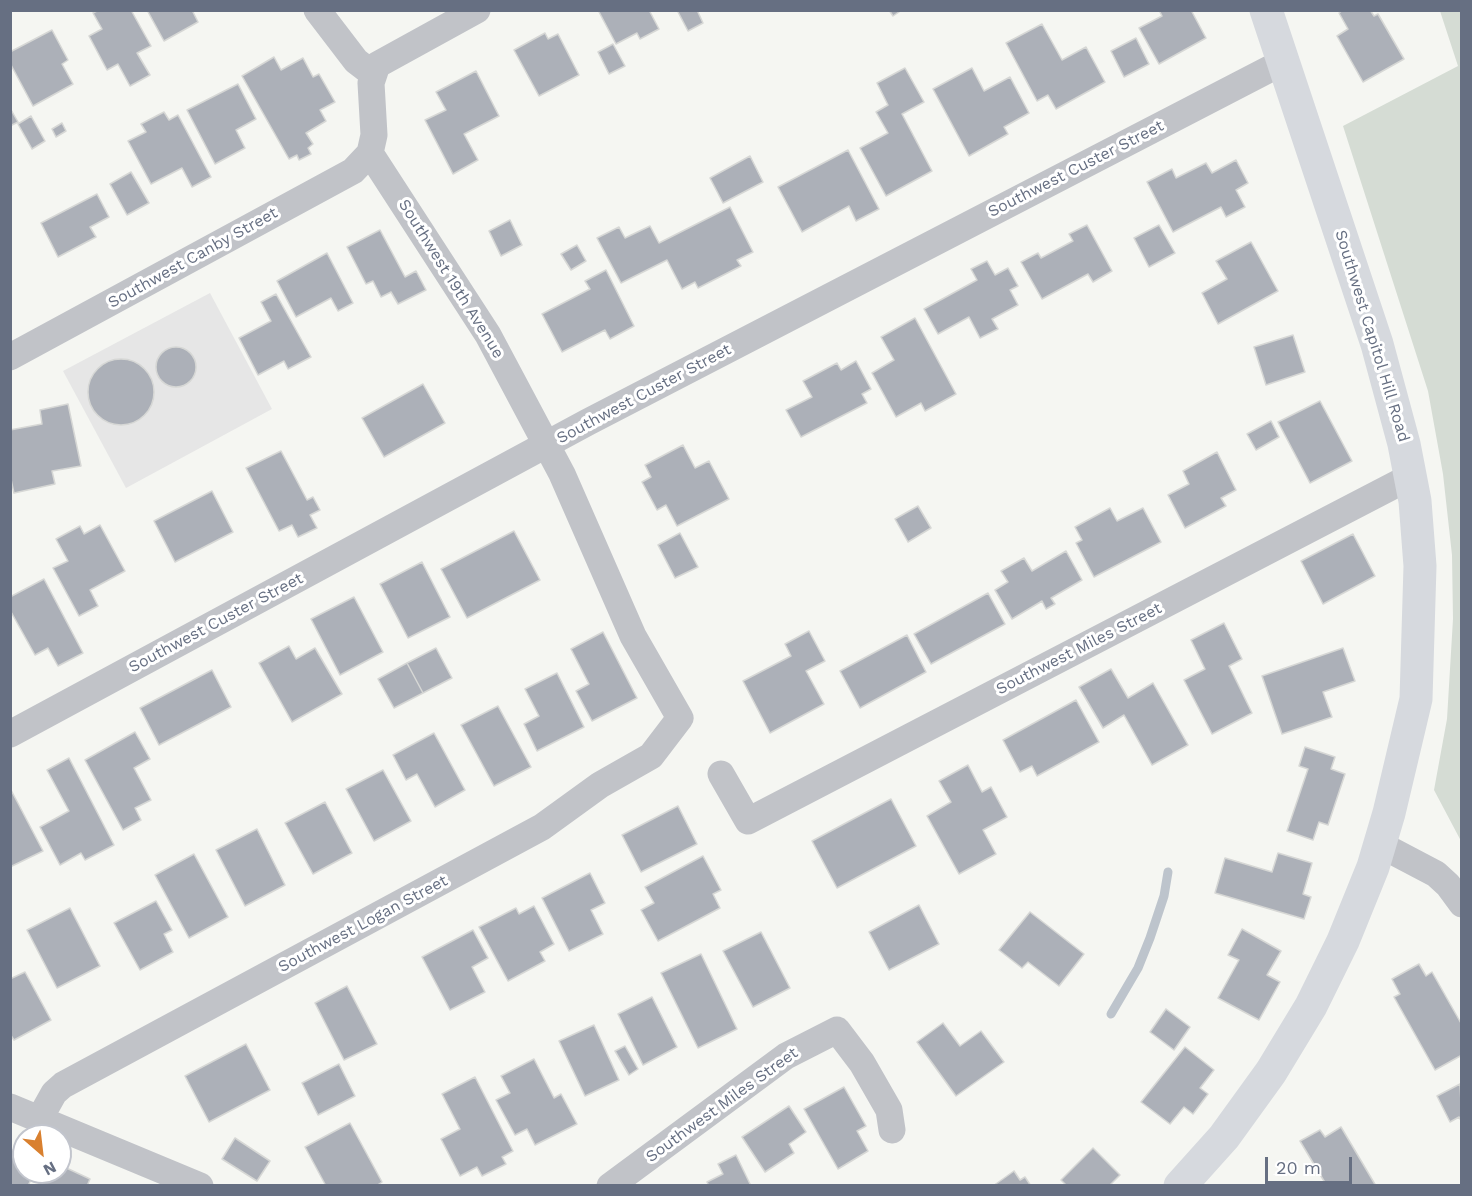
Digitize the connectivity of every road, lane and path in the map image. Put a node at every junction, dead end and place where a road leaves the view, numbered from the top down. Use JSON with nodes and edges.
{"nodes":[{"id":1,"x":317,"y":10,"type":"edge"},
{"id":2,"x":477,"y":10,"type":"edge"},
{"id":3,"x":1266,"y":10,"type":"edge"},
{"id":4,"x":1283,"y":62,"type":"junction"},
{"id":5,"x":373,"y":74,"type":"junction"},
{"id":6,"x":369,"y":153,"type":"junction"},
{"id":7,"x":10,"y":357,"type":"edge"},
{"id":8,"x":548,"y":444,"type":"junction"},
{"id":9,"x":1410,"y":477,"type":"junction"},
{"id":10,"x":680,"y":718,"type":"joint"},
{"id":11,"x":10,"y":734,"type":"edge"},
{"id":12,"x":721,"y":774,"type":"dead end"},
{"id":13,"x":1380,"y":844,"type":"junction"},
{"id":14,"x":1461,"y":904,"type":"edge"},
{"id":15,"x":10,"y":1107,"type":"edge"},
{"id":16,"x":40,"y":1119,"type":"junction"},
{"id":17,"x":892,"y":1130,"type":"dead end"},
{"id":18,"x":200,"y":1185,"type":"edge"},
{"id":19,"x":610,"y":1185,"type":"edge"},
{"id":20,"x":1180,"y":1185,"type":"edge"}],
"edges":[{"from":1,"to":5,"type":"street"},
{"from":2,"to":5,"type":"street"},
{"from":3,"to":4,"type":"street","name":"Southwest Capitol Hill Road"},
{"from":4,"to":8,"type":"street","name":"Southwest Custer Street"},
{"from":4,"to":9,"type":"street","name":"Southwest Capitol Hill Road"},
{"from":5,"to":6,"type":"street"},
{"from":6,"to":7,"type":"street","name":"Southwest Canby Street"},
{"from":6,"to":8,"type":"street","name":"Southwest 19th Avenue"},
{"from":8,"to":10,"type":"street","name":"Southwest 19th Avenue"},
{"from":8,"to":11,"type":"street","name":"Southwest Custer Street"},
{"from":9,"to":12,"type":"street","name":"Southwest Miles Street"},
{"from":9,"to":13,"type":"street","name":"Southwest Capitol Hill Road"},
{"from":10,"to":16,"type":"street","name":"Southwest Logan Street"},
{"from":13,"to":14,"type":"street"},
{"from":13,"to":20,"type":"street","name":"Southwest Capitol Hill Road"},
{"from":15,"to":16,"type":"street"},
{"from":16,"to":18,"type":"street"},
{"from":17,"to":19,"type":"street","name":"Southwest Miles Street"}]}
